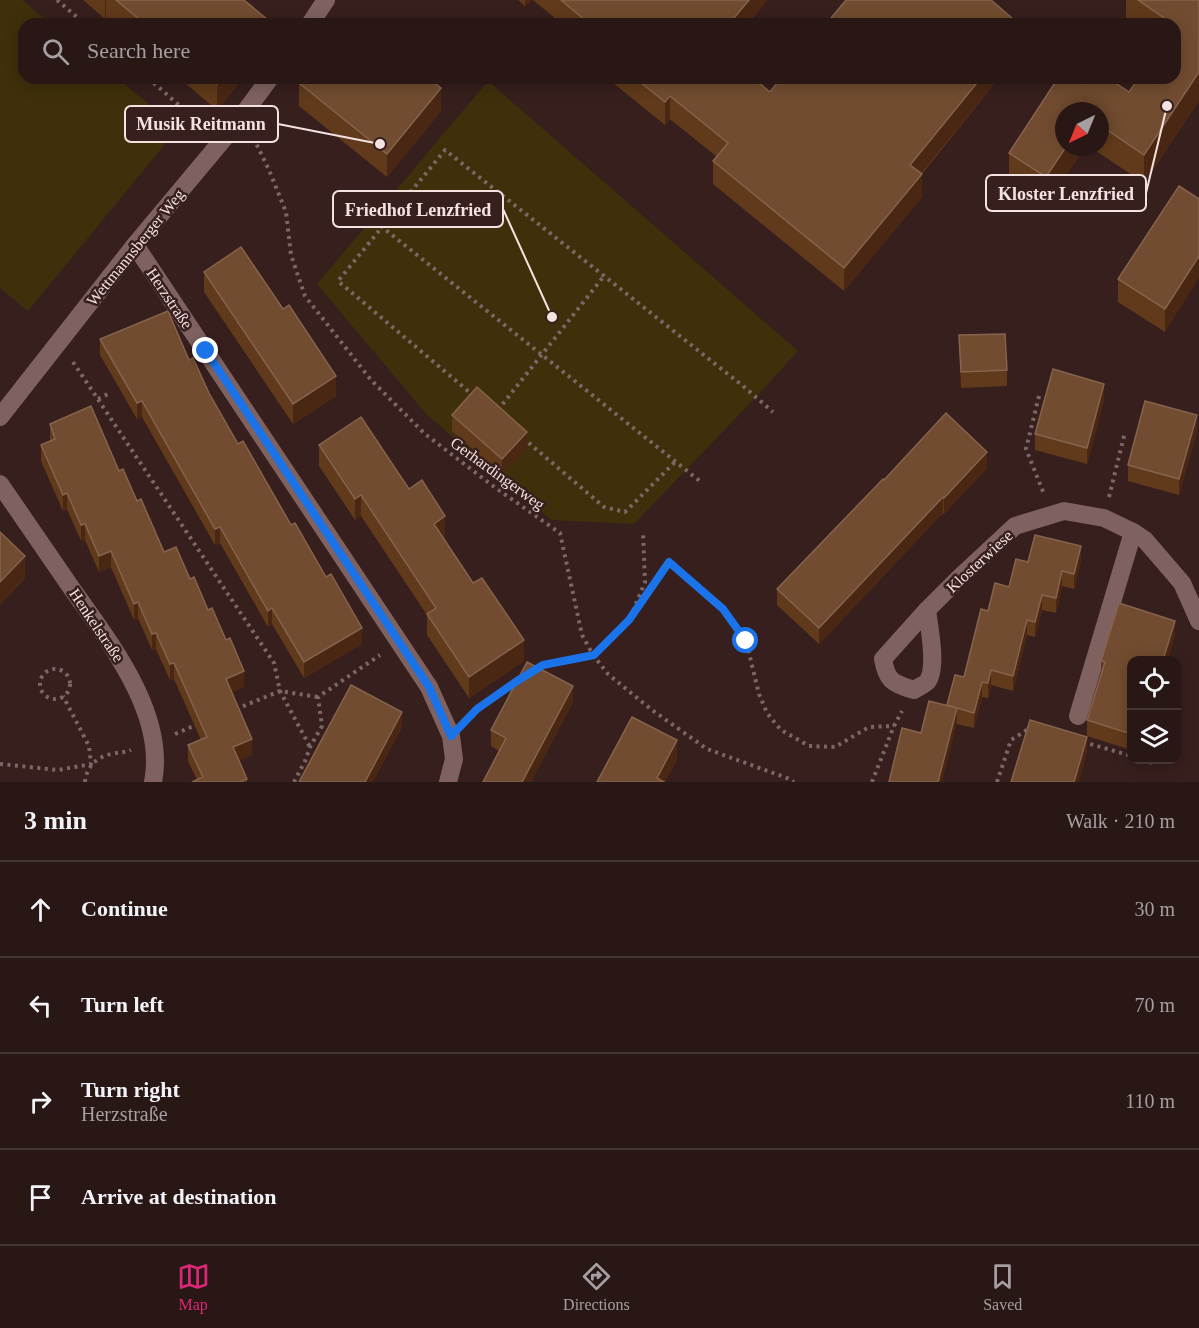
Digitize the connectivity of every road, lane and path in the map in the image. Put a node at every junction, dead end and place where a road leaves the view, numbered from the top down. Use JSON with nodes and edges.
{"nodes":[{"id":1,"x":57,"y":0,"type":"edge"},
{"id":2,"x":326,"y":0,"type":"edge"},
{"id":3,"x":78,"y":18,"type":"edge"},
{"id":4,"x":314,"y":18,"type":"edge"},
{"id":5,"x":155,"y":84,"type":"edge"},
{"id":6,"x":266,"y":84,"type":"edge"},
{"id":7,"x":236,"y":124,"type":"junction"},
{"id":8,"x":221,"y":142,"type":"junction"},
{"id":9,"x":370,"y":215,"type":"dead end"},
{"id":10,"x":382,"y":227,"type":"junction"},
{"id":11,"x":135,"y":245,"type":"junction"},
{"id":12,"x":604,"y":276,"type":"junction"},
{"id":13,"x":59,"y":341,"type":"junction"},
{"id":14,"x":542,"y":355,"type":"junction"},
{"id":15,"x":110,"y":393,"type":"dead end"},
{"id":16,"x":1039,"y":396,"type":"dead end"},
{"id":17,"x":98,"y":399,"type":"junction"},
{"id":18,"x":477,"y":399,"type":"edge"},
{"id":19,"x":773,"y":412,"type":"dead end"},
{"id":20,"x":495,"y":414,"type":"edge"},
{"id":21,"x":0,"y":417,"type":"edge"},
{"id":22,"x":1125,"y":432,"type":"dead end"},
{"id":23,"x":522,"y":437,"type":"edge"},
{"id":24,"x":676,"y":461,"type":"junction"},
{"id":25,"x":701,"y":482,"type":"dead end"},
{"id":26,"x":0,"y":484,"type":"edge"},
{"id":27,"x":1053,"y":515,"type":"junction"},
{"id":28,"x":1104,"y":518,"type":"junction"},
{"id":29,"x":643,"y":532,"type":"dead end"},
{"id":30,"x":1133,"y":532,"type":"junction"},
{"id":31,"x":927,"y":610,"type":"junction"},
{"id":32,"x":629,"y":620,"type":"junction"},
{"id":33,"x":1199,"y":621,"type":"edge"},
{"id":34,"x":399,"y":643,"type":"junction"},
{"id":35,"x":594,"y":655,"type":"junction"},
{"id":36,"x":534,"y":670,"type":"edge"},
{"id":37,"x":526,"y":675,"type":"edge"},
{"id":38,"x":914,"y":690,"type":"junction"},
{"id":39,"x":280,"y":691,"type":"junction"},
{"id":40,"x":63,"y":696,"type":"junction"},
{"id":41,"x":318,"y":697,"type":"junction"},
{"id":42,"x":228,"y":712,"type":"edge"},
{"id":43,"x":1078,"y":716,"type":"dead end"},
{"id":44,"x":207,"y":721,"type":"edge"},
{"id":45,"x":894,"y":726,"type":"junction"},
{"id":46,"x":1031,"y":728,"type":"edge"},
{"id":47,"x":451,"y":736,"type":"junction"},
{"id":48,"x":1079,"y":740,"type":"edge"},
{"id":49,"x":154,"y":742,"type":"junction"},
{"id":50,"x":310,"y":747,"type":"junction"},
{"id":51,"x":1127,"y":755,"type":"edge"},
{"id":52,"x":0,"y":764,"type":"edge"},
{"id":53,"x":91,"y":764,"type":"junction"},
{"id":54,"x":85,"y":782,"type":"edge"},
{"id":55,"x":153,"y":782,"type":"edge"},
{"id":56,"x":294,"y":782,"type":"edge"},
{"id":57,"x":448,"y":782,"type":"edge"},
{"id":58,"x":795,"y":782,"type":"edge"},
{"id":59,"x":872,"y":782,"type":"edge"},
{"id":60,"x":997,"y":782,"type":"edge"}],
"edges":[{"from":1,"to":3,"type":"path"},
{"from":2,"to":4,"type":"street"},
{"from":5,"to":8,"type":"path"},
{"from":6,"to":7,"type":"street","name":"Wettmannsberger Weg"},
{"from":7,"to":8,"type":"street","name":"Wettmannsberger Weg"},
{"from":7,"to":35,"type":"path","name":"Gerhardingerweg"},
{"from":8,"to":11,"type":"street","name":"Wettmannsberger Weg"},
{"from":9,"to":10,"type":"path"},
{"from":10,"to":12,"type":"path"},
{"from":10,"to":14,"type":"path"},
{"from":10,"to":18,"type":"path"},
{"from":11,"to":13,"type":"street","name":"Wettmannsberger Weg"},
{"from":11,"to":34,"type":"street","name":"Herzstraße"},
{"from":12,"to":14,"type":"path"},
{"from":12,"to":19,"type":"path"},
{"from":13,"to":17,"type":"path"},
{"from":13,"to":21,"type":"street","name":"Wettmannsberger Weg"},
{"from":14,"to":20,"type":"path"},
{"from":14,"to":24,"type":"path"},
{"from":15,"to":17,"type":"path"},
{"from":16,"to":27,"type":"path"},
{"from":17,"to":39,"type":"path"},
{"from":22,"to":28,"type":"path"},
{"from":23,"to":24,"type":"path"},
{"from":24,"to":25,"type":"path"},
{"from":26,"to":49,"type":"street","name":"Henkelstraße"},
{"from":27,"to":28,"type":"street","name":"Klosterwiese"},
{"from":27,"to":31,"type":"street","name":"Klosterwiese"},
{"from":28,"to":30,"type":"street","name":"Klosterwiese"},
{"from":29,"to":32,"type":"path"},
{"from":30,"to":33,"type":"street","name":"Klosterwiese"},
{"from":30,"to":43,"type":"street"},
{"from":31,"to":38,"type":"street"},
{"from":31,"to":38,"type":"street","name":"Klosterwiese"},
{"from":32,"to":35,"type":"path"},
{"from":32,"to":45,"type":"path"},
{"from":34,"to":41,"type":"path"},
{"from":34,"to":47,"type":"street","name":"Herzstraße"},
{"from":35,"to":36,"type":"path"},
{"from":35,"to":58,"type":"path","name":"Gerhardingerweg"},
{"from":37,"to":47,"type":"path"},
{"from":38,"to":45,"type":"path"},
{"from":39,"to":41,"type":"path"},
{"from":39,"to":42,"type":"path"},
{"from":39,"to":50,"type":"path"},
{"from":40,"to":40,"type":"path"},
{"from":40,"to":53,"type":"path"},
{"from":41,"to":50,"type":"path"},
{"from":44,"to":49,"type":"path"},
{"from":45,"to":59,"type":"path"},
{"from":46,"to":60,"type":"path"},
{"from":47,"to":57,"type":"street","name":"Herzstraße"},
{"from":48,"to":51,"type":"path"},
{"from":49,"to":53,"type":"path"},
{"from":49,"to":55,"type":"street","name":"Henkelstraße"},
{"from":50,"to":56,"type":"path"},
{"from":52,"to":53,"type":"path"},
{"from":53,"to":54,"type":"path"}]}
